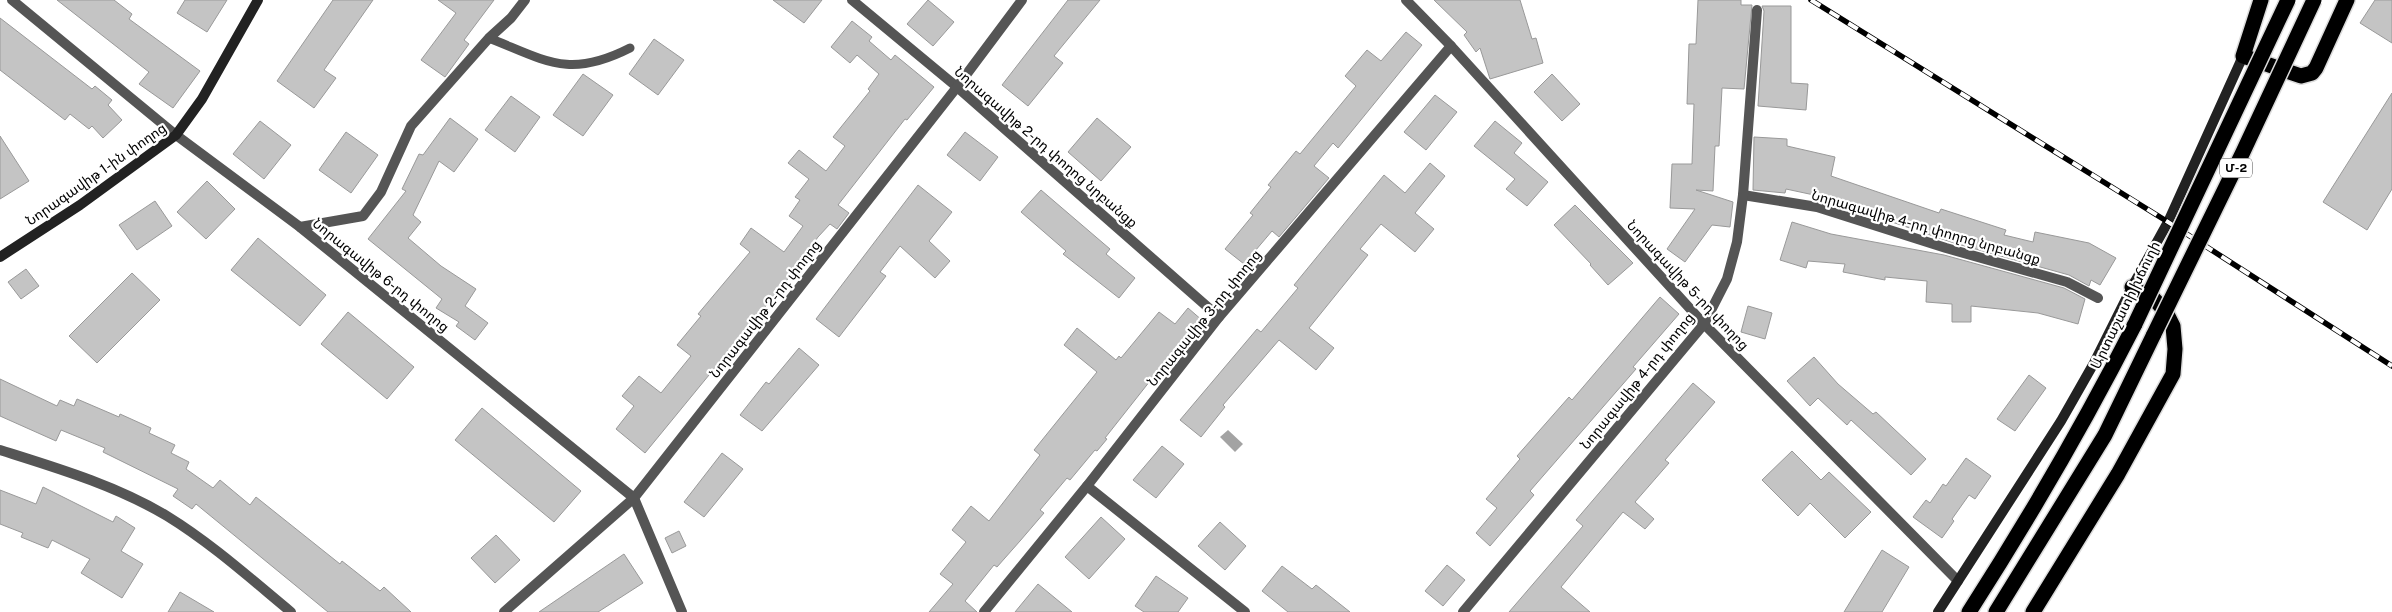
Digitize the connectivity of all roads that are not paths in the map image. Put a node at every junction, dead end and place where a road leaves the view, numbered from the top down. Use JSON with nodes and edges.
{"nodes":[{"id":1,"x":12,"y":0,"type":"edge"},
{"id":2,"x":258,"y":0,"type":"edge"},
{"id":3,"x":525,"y":0,"type":"edge"},
{"id":4,"x":852,"y":0,"type":"edge"},
{"id":5,"x":1022,"y":0,"type":"edge"},
{"id":6,"x":1406,"y":0,"type":"edge"},
{"id":7,"x":2261,"y":0,"type":"edge"},
{"id":8,"x":2288,"y":0,"type":"edge"},
{"id":9,"x":2314,"y":0,"type":"edge"},
{"id":10,"x":2347,"y":0,"type":"edge"},
{"id":11,"x":1757,"y":10,"type":"dead end"},
{"id":12,"x":489,"y":38,"type":"junction"},
{"id":13,"x":1452,"y":46,"type":"junction"},
{"id":14,"x":630,"y":48,"type":"dead end"},
{"id":15,"x":2243,"y":56,"type":"junction"},
{"id":16,"x":957,"y":87,"type":"junction"},
{"id":17,"x":176,"y":135,"type":"junction"},
{"id":18,"x":1743,"y":195,"type":"junction"},
{"id":19,"x":300,"y":227,"type":"junction"},
{"id":20,"x":0,"y":257,"type":"edge"},
{"id":21,"x":2132,"y":287,"type":"junction"},
{"id":22,"x":2098,"y":298,"type":"dead end"},
{"id":23,"x":1219,"y":318,"type":"junction"},
{"id":24,"x":1704,"y":324,"type":"junction"},
{"id":25,"x":0,"y":450,"type":"edge"},
{"id":26,"x":1087,"y":486,"type":"junction"},
{"id":27,"x":634,"y":498,"type":"junction"},
{"id":28,"x":1958,"y":581,"type":"junction"},
{"id":29,"x":291,"y":612,"type":"edge"},
{"id":30,"x":504,"y":612,"type":"edge"},
{"id":31,"x":682,"y":612,"type":"edge"},
{"id":32,"x":984,"y":612,"type":"edge"},
{"id":33,"x":1245,"y":612,"type":"edge"},
{"id":34,"x":1463,"y":612,"type":"edge"},
{"id":35,"x":1938,"y":612,"type":"edge"},
{"id":36,"x":1970,"y":612,"type":"edge"},
{"id":37,"x":1996,"y":612,"type":"edge"},
{"id":38,"x":2032,"y":612,"type":"edge"}],
"edges":[{"from":1,"to":17,"type":"street","name":"Նորագավիթ 6-րդ փողոց"},
{"from":2,"to":17,"type":"street","name":"Նորագավիթ 1-ին փողոց"},
{"from":3,"to":12,"type":"street"},
{"from":4,"to":16,"type":"street","name":"Նորագավիթ 2-րդ փողոց նրբանցք"},
{"from":5,"to":16,"type":"street","name":"Նորագավիթ 2-րդ փողոց"},
{"from":6,"to":13,"type":"street","name":"Նորագավիթ 5-րդ փողոց"},
{"from":7,"to":15,"type":"highway"},
{"from":8,"to":36,"type":"highway","name":"Արտաշատի խճուղի","number":"Մ-2","bridge":true},
{"from":9,"to":37,"type":"highway","number":"Մ-2","bridge":true},
{"from":10,"to":15,"type":"highway"},
{"from":11,"to":18,"type":"street","name":"Նորագավիթ 4-րդ փողոց"},
{"from":12,"to":14,"type":"lane"},
{"from":12,"to":19,"type":"street"},
{"from":13,"to":23,"type":"street","name":"Նորագավիթ 3-րդ փողոց"},
{"from":13,"to":24,"type":"street","name":"Նորագավիթ 5-րդ փողոց"},
{"from":15,"to":21,"type":"street","name":"Արտաշատի խճուղի"},
{"from":16,"to":23,"type":"street","name":"Նորագավիթ 2-րդ փողոց նրբանցք"},
{"from":16,"to":27,"type":"street","name":"Նորագավիթ 2-րդ փողոց"},
{"from":17,"to":19,"type":"street","name":"Նորագավիթ 6-րդ փողոց"},
{"from":17,"to":20,"type":"street","name":"Նորագավիթ 1-ին փողոց"},
{"from":18,"to":22,"type":"street","name":"Նորագավիթ 4-րդ փողոց նրբանցք"},
{"from":18,"to":24,"type":"street","name":"Նորագավիթ 4-րդ փողոց"},
{"from":19,"to":27,"type":"street","name":"Նորագավիթ 6-րդ փողոց"},
{"from":21,"to":28,"type":"street","name":"Արտաշատի խճուղի"},
{"from":21,"to":38,"type":"highway"},
{"from":23,"to":26,"type":"street","name":"Նորագավիթ 3-րդ փողոց"},
{"from":24,"to":28,"type":"street","name":"Նորագավիթ 5-րդ փողոց"},
{"from":24,"to":34,"type":"street","name":"Նորագավիթ 4-րդ փողոց"},
{"from":25,"to":29,"type":"street"},
{"from":26,"to":32,"type":"street","name":"Նորագավիթ 3-րդ փողոց"},
{"from":26,"to":33,"type":"street"},
{"from":27,"to":30,"type":"street","name":"Նորագավիթ 2-րդ փողոց"},
{"from":27,"to":31,"type":"street","name":"Նորագավիթ 6-րդ փողոց"},
{"from":28,"to":35,"type":"street","name":"Արտաշատի խճուղի"}]}
